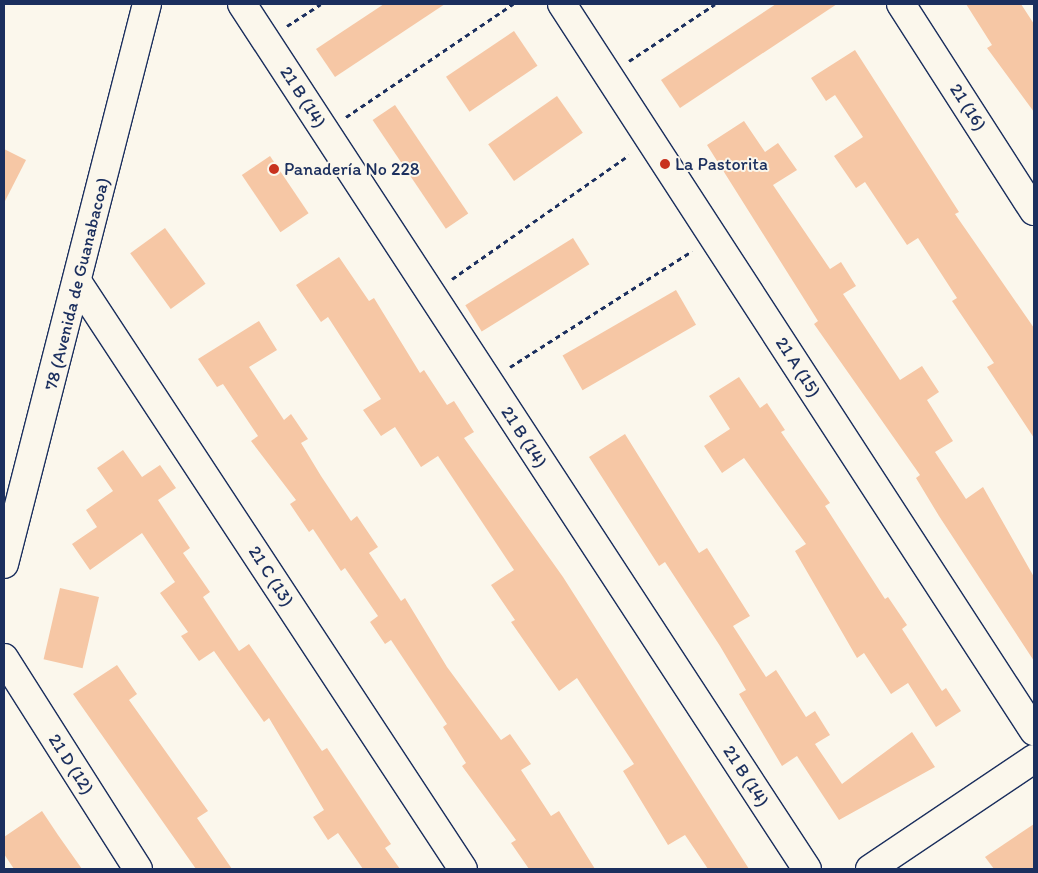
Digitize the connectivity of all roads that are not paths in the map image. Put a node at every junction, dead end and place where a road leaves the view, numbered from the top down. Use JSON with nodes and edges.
{"nodes":[{"id":1,"x":147,"y":4,"type":"edge"},
{"id":2,"x":242,"y":4,"type":"edge"},
{"id":3,"x":562,"y":4,"type":"edge"},
{"id":4,"x":901,"y":4,"type":"edge"},
{"id":5,"x":1034,"y":211,"type":"edge"},
{"id":6,"x":78,"y":283,"type":"junction"},
{"id":7,"x":4,"y":564,"type":"edge"},
{"id":8,"x":4,"y":658,"type":"edge"},
{"id":9,"x":1034,"y":731,"type":"edge"},
{"id":10,"x":1034,"y":759,"type":"edge"},
{"id":11,"x":138,"y":869,"type":"edge"},
{"id":12,"x":463,"y":869,"type":"edge"},
{"id":13,"x":807,"y":869,"type":"edge"},
{"id":14,"x":870,"y":869,"type":"edge"}],
"edges":[{"from":1,"to":6,"type":"street","name":"78 (Avenida de Guanabacoa)"},
{"from":2,"to":13,"type":"street","name":"21 B (14)"},
{"from":3,"to":9,"type":"street","name":"21 A (15)"},
{"from":4,"to":5,"type":"street","name":"21 (16)"},
{"from":6,"to":7,"type":"street","name":"78 (Avenida de Guanabacoa)"},
{"from":6,"to":12,"type":"street","name":"21 C (13)"},
{"from":8,"to":11,"type":"street","name":"21 D (12)"},
{"from":10,"to":14,"type":"street"}]}
